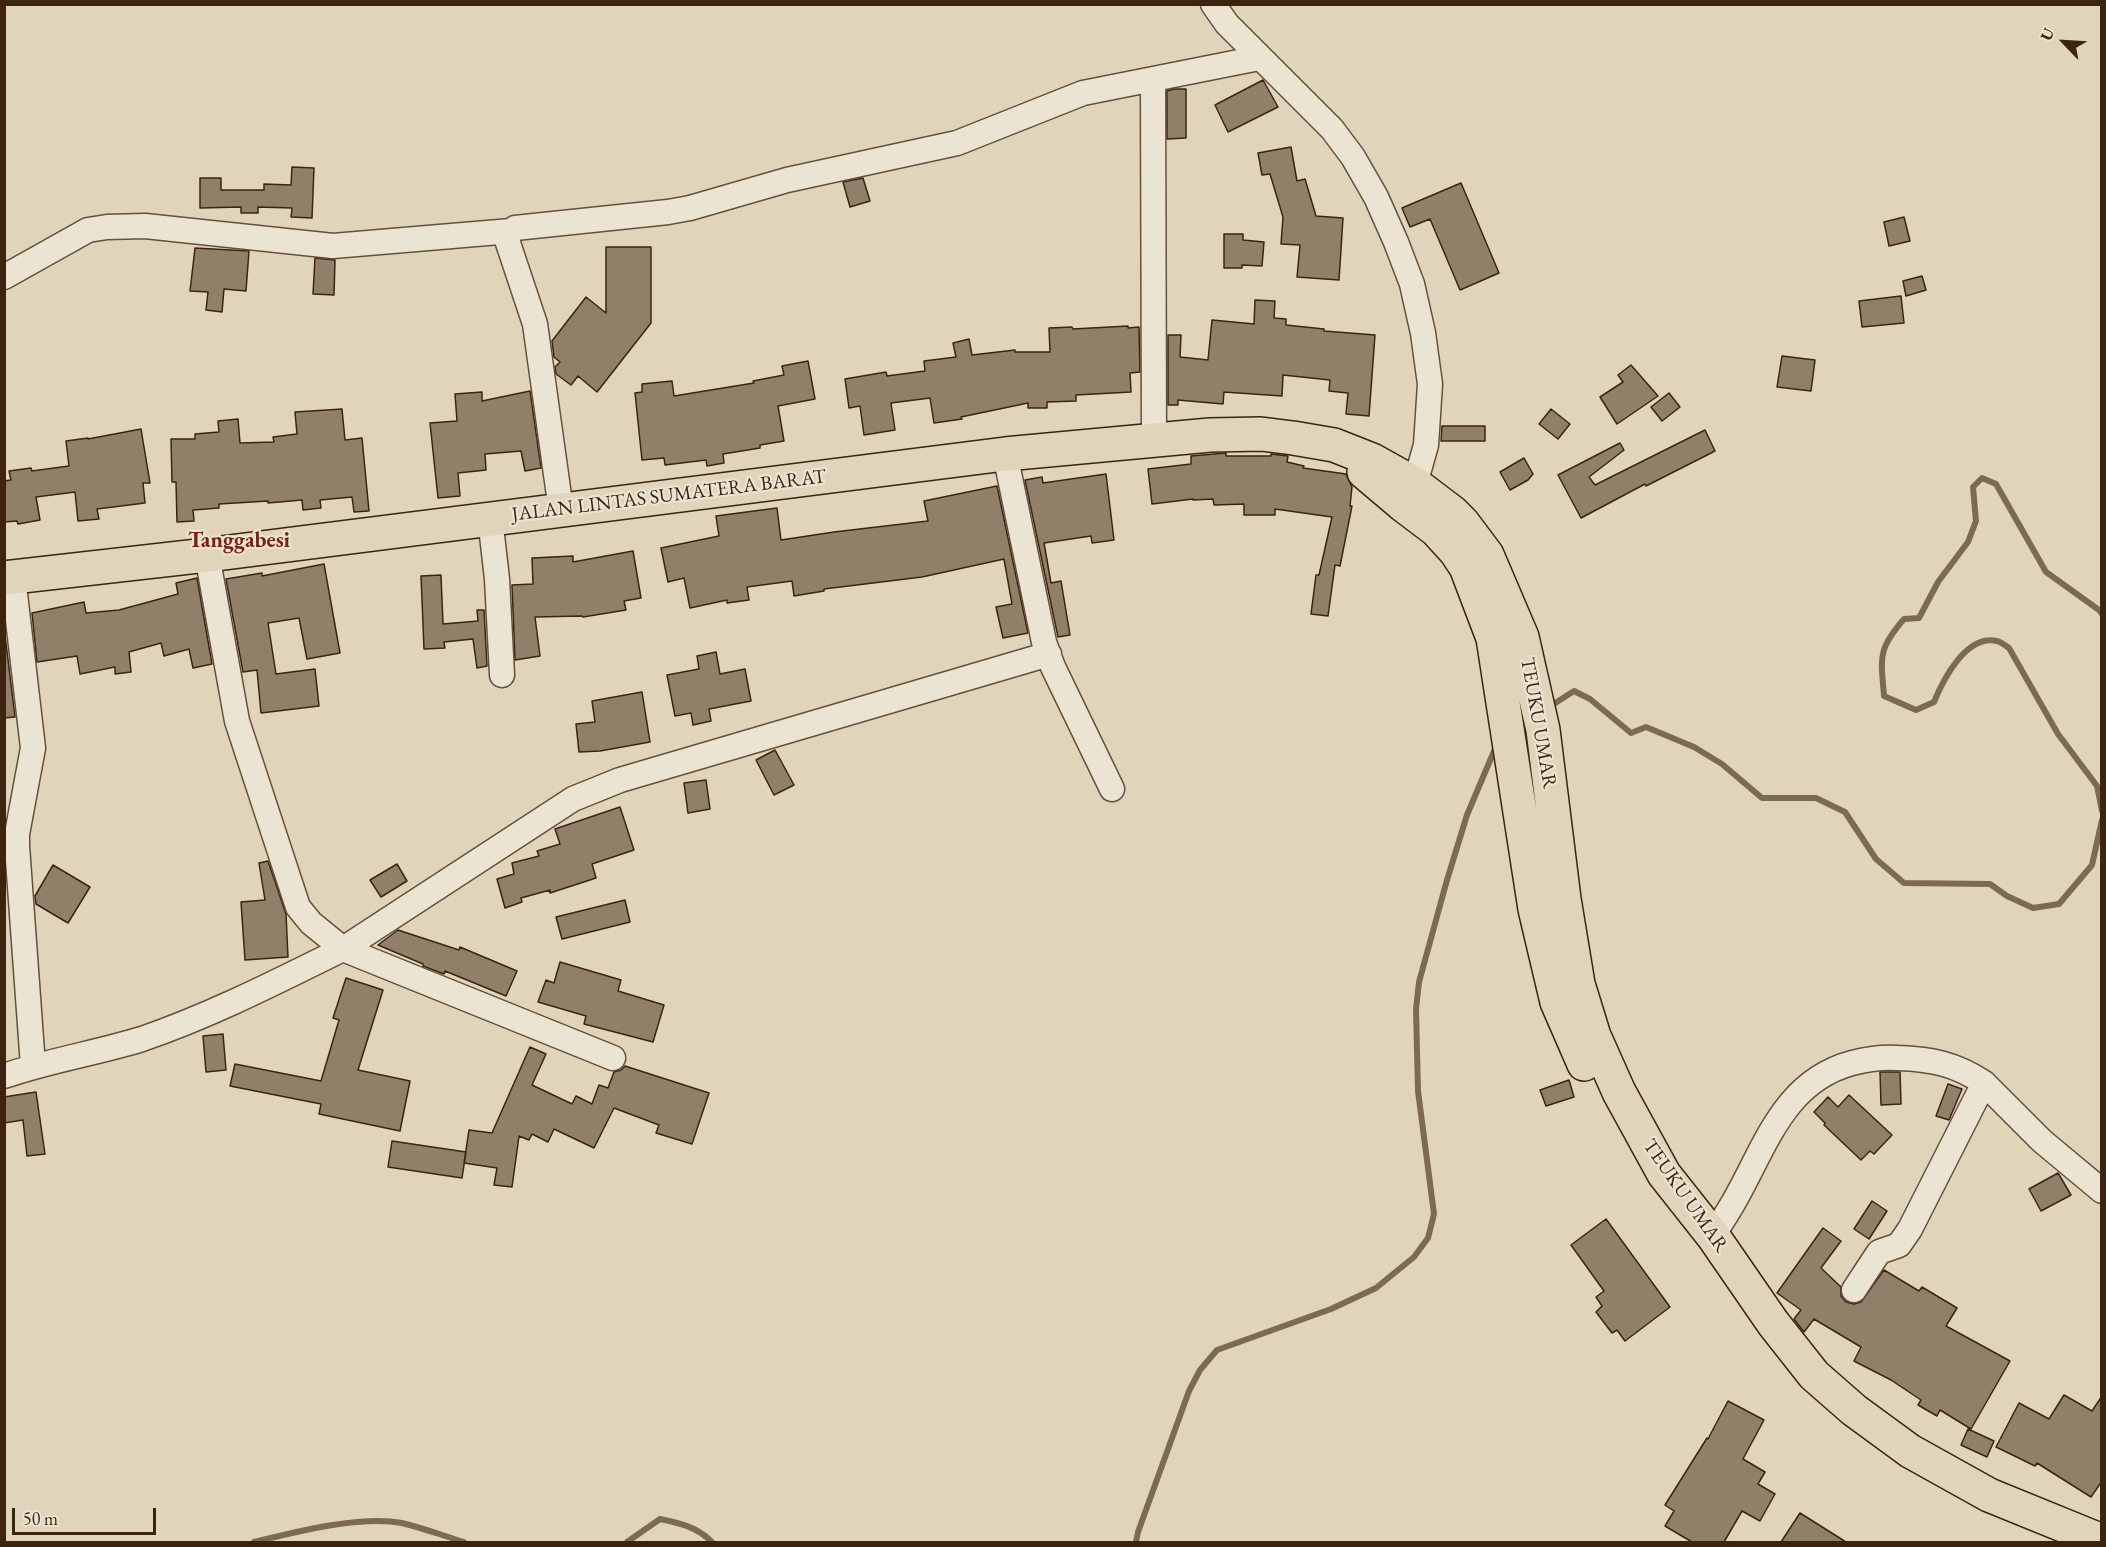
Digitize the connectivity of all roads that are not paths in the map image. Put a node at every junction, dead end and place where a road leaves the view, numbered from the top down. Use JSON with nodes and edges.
{"nodes":[{"id":1,"x":1213,"y":4,"type":"edge"},
{"id":2,"x":1259,"y":58,"type":"junction"},
{"id":3,"x":1153,"y":80,"type":"junction"},
{"id":4,"x":511,"y":231,"type":"junction"},
{"id":5,"x":4,"y":277,"type":"edge"},
{"id":6,"x":1154,"y":441,"type":"junction"},
{"id":7,"x":1334,"y":445,"type":"junction"},
{"id":8,"x":1005,"y":454,"type":"junction"},
{"id":9,"x":1415,"y":484,"type":"junction"},
{"id":10,"x":561,"y":510,"type":"junction"},
{"id":11,"x":490,"y":518,"type":"junction"},
{"id":12,"x":207,"y":555,"type":"junction"},
{"id":13,"x":9,"y":578,"type":"edge"},
{"id":14,"x":1507,"y":638,"type":"junction"},
{"id":15,"x":1049,"y":654,"type":"junction"},
{"id":16,"x":502,"y":675,"type":"dead end"},
{"id":17,"x":1112,"y":789,"type":"dead end"},
{"id":18,"x":343,"y":948,"type":"junction"},
{"id":19,"x":613,"y":1058,"type":"dead end"},
{"id":20,"x":33,"y":1066,"type":"junction"},
{"id":21,"x":4,"y":1076,"type":"edge"},
{"id":22,"x":1984,"y":1083,"type":"junction"},
{"id":23,"x":1656,"y":1179,"type":"junction"},
{"id":24,"x":2102,"y":1191,"type":"edge"},
{"id":25,"x":1713,"y":1236,"type":"junction"},
{"id":26,"x":1854,"y":1290,"type":"dead end"},
{"id":27,"x":2102,"y":1541,"type":"edge"},
{"id":28,"x":2056,"y":1542,"type":"edge"}],
"edges":[{"from":1,"to":2,"type":"street"},
{"from":2,"to":3,"type":"street"},
{"from":2,"to":9,"type":"street"},
{"from":3,"to":4,"type":"street"},
{"from":3,"to":6,"type":"street"},
{"from":4,"to":5,"type":"street"},
{"from":4,"to":10,"type":"street"},
{"from":6,"to":7,"type":"highway","name":"JALAN LINTAS SUMATERA BARAT"},
{"from":6,"to":8,"type":"highway","name":"JALAN LINTAS SUMATERA BARAT"},
{"from":7,"to":9,"type":"highway","name":"JALAN LINTAS SUMATERA BARAT"},
{"from":7,"to":14,"type":"highway"},
{"from":8,"to":10,"type":"highway","name":"JALAN LINTAS SUMATERA BARAT"},
{"from":8,"to":15,"type":"street"},
{"from":9,"to":14,"type":"highway","name":"JALAN LINTAS SUMATERA BARAT"},
{"from":10,"to":11,"type":"highway","name":"JALAN LINTAS SUMATERA BARAT"},
{"from":11,"to":12,"type":"highway","name":"JALAN LINTAS SUMATERA BARAT"},
{"from":11,"to":16,"type":"street"},
{"from":12,"to":13,"type":"highway","name":"JALAN LINTAS SUMATERA BARAT"},
{"from":12,"to":18,"type":"street"},
{"from":13,"to":20,"type":"street"},
{"from":14,"to":23,"type":"highway","name":"TEUKU UMAR"},
{"from":14,"to":23,"type":"highway","name":"TEUKU UMAR"},
{"from":15,"to":17,"type":"street"},
{"from":15,"to":18,"type":"street"},
{"from":18,"to":19,"type":"street"},
{"from":18,"to":20,"type":"street"},
{"from":20,"to":21,"type":"street"},
{"from":22,"to":24,"type":"street"},
{"from":22,"to":25,"type":"street"},
{"from":22,"to":26,"type":"street"},
{"from":23,"to":25,"type":"highway","name":"TEUKU UMAR"},
{"from":23,"to":28,"type":"highway","name":"TEUKU UMAR"},
{"from":25,"to":27,"type":"highway","name":"TEUKU UMAR"}]}
